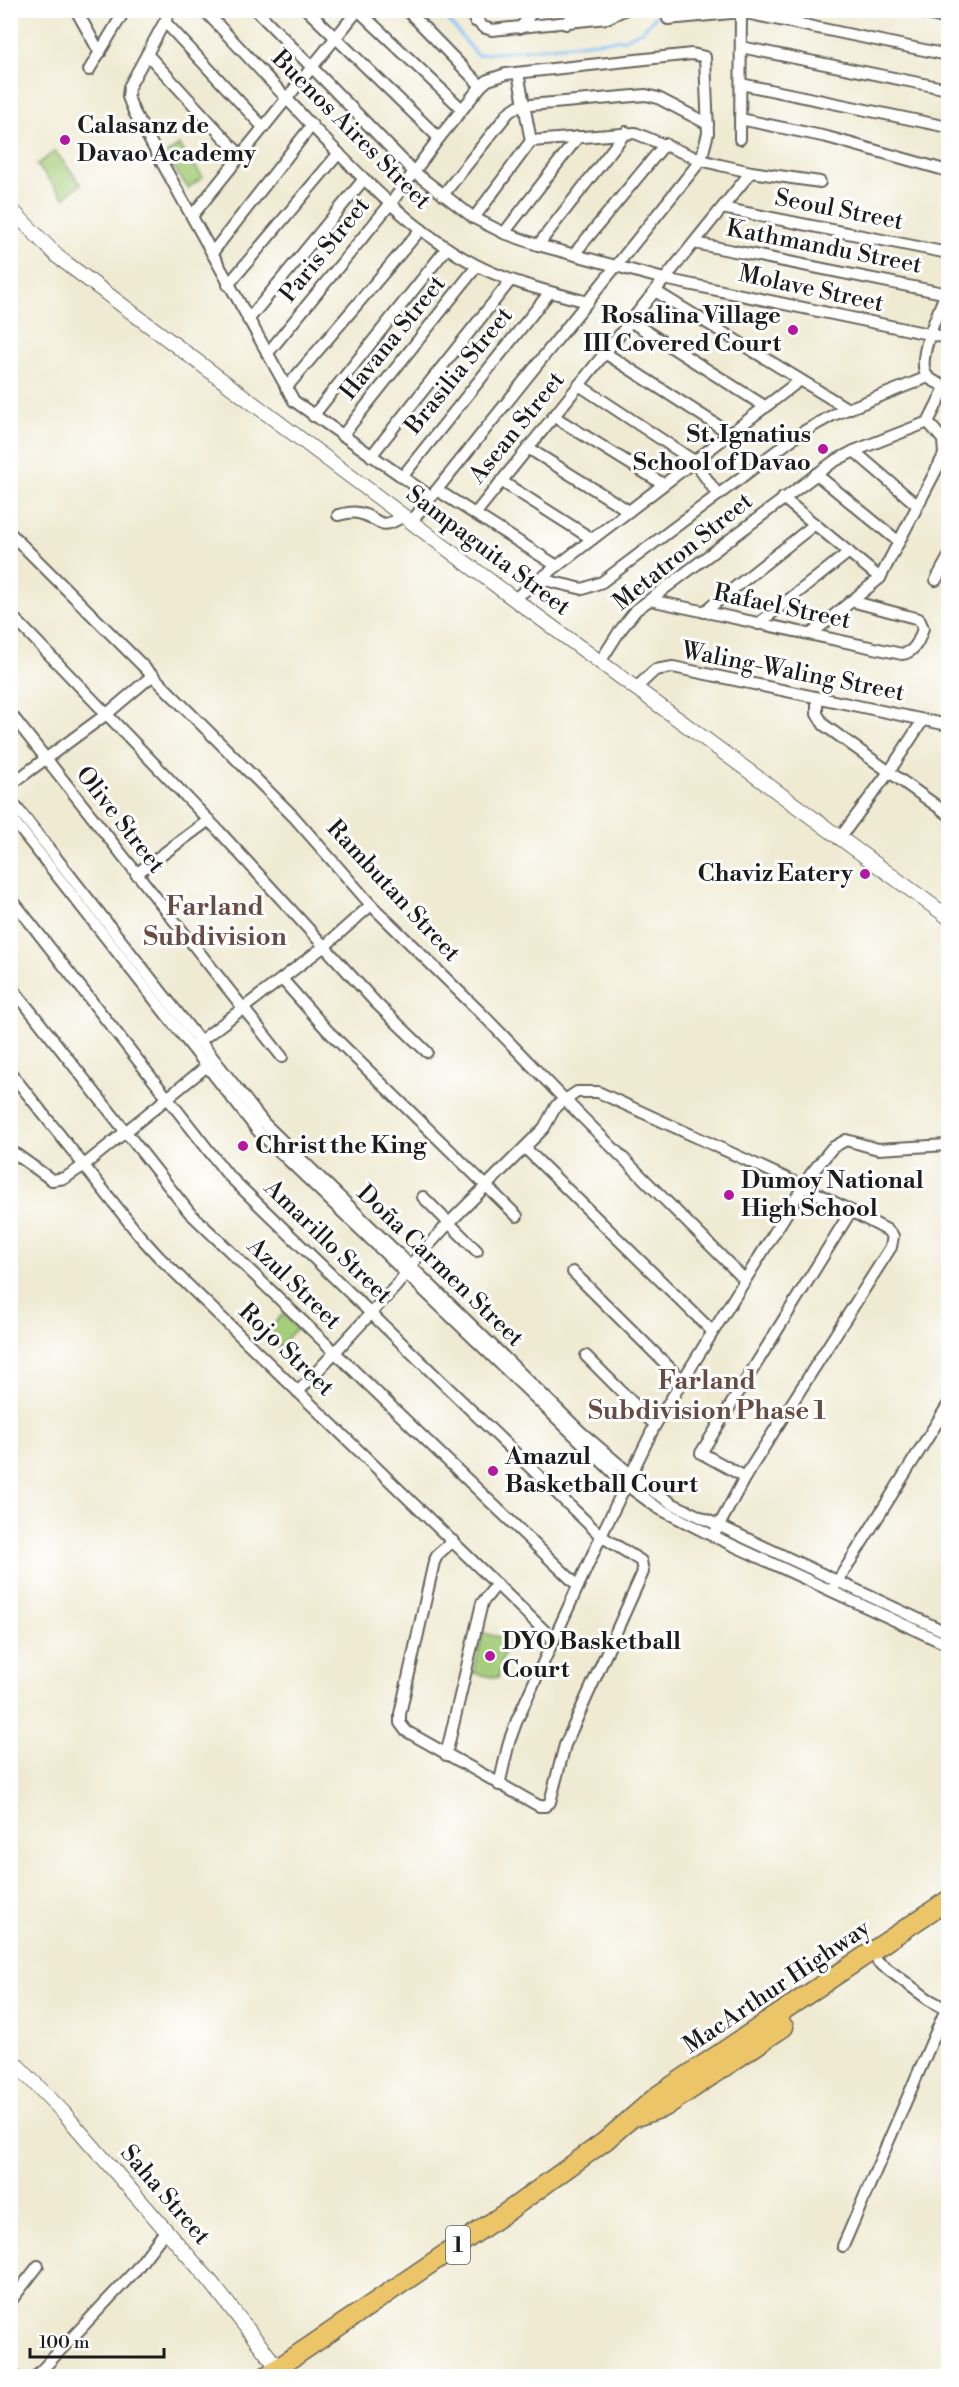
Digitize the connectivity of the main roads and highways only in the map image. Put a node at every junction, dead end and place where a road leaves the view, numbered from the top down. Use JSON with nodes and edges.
{"nodes":[{"id":1,"x":946,"y":1908,"type":"edge"},
{"id":2,"x":635,"y":2117,"type":"junction"},
{"id":3,"x":276,"y":2374,"type":"edge"}],
"edges":[{"from":1,"to":2,"type":"highway","name":"MacArthur Highway","number":"1"},
{"from":1,"to":2,"type":"highway","name":"MacArthur Highway","number":"1"},
{"from":2,"to":3,"type":"highway","name":"MacArthur Highway","number":"1"}]}
